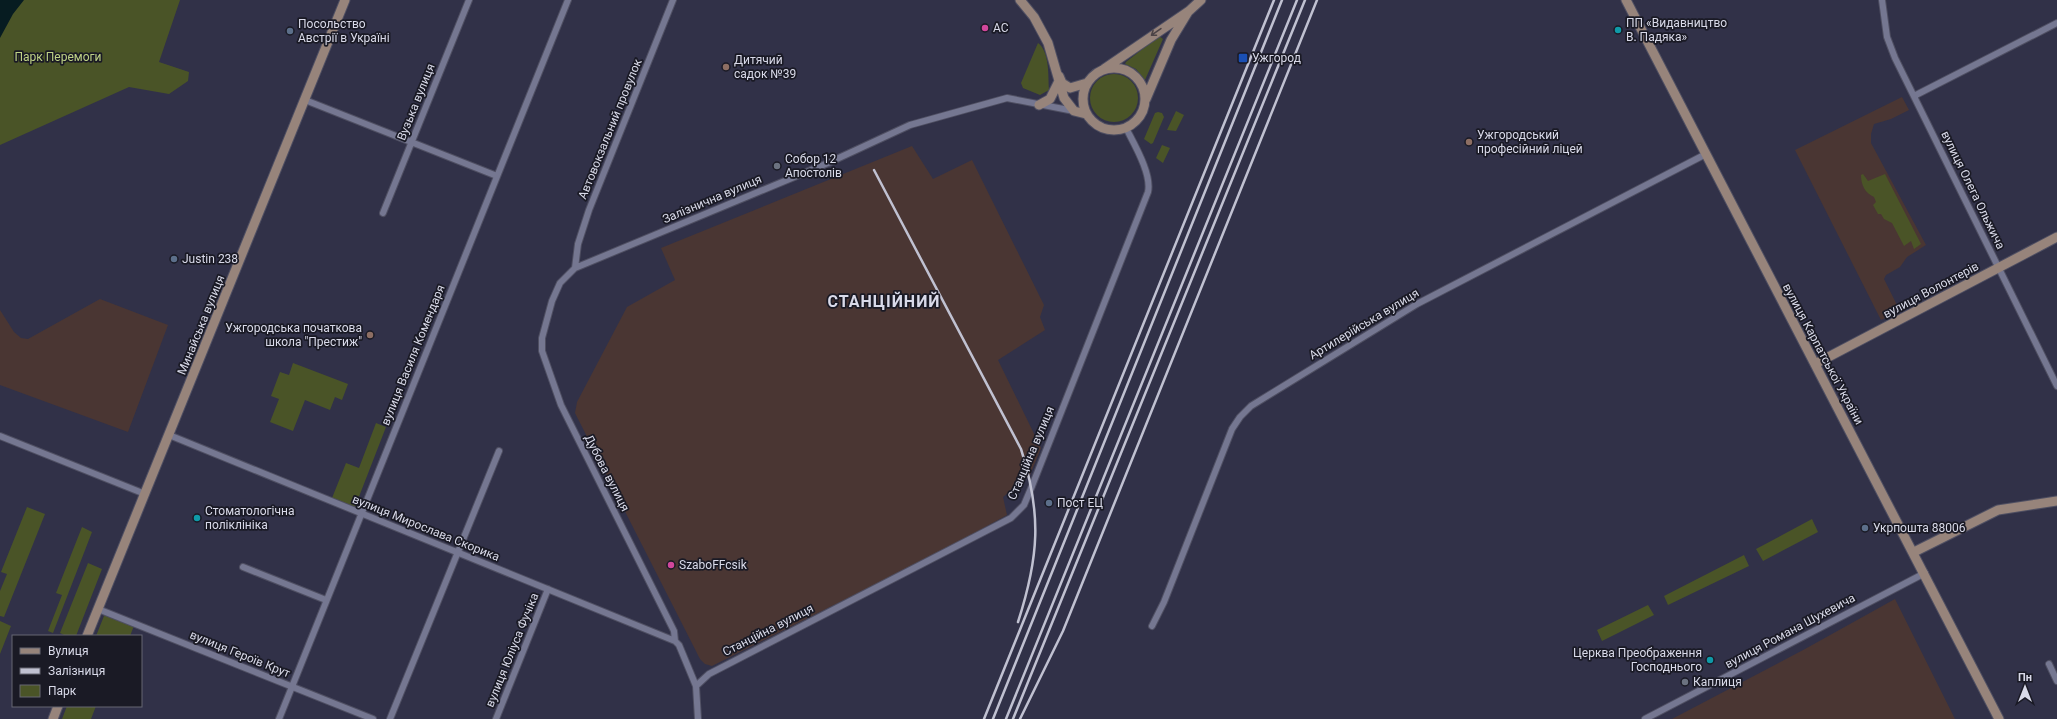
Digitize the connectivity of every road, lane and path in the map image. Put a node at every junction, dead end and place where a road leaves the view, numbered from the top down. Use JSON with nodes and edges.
{"nodes":[{"id":1,"x":345,"y":0,"type":"edge"},
{"id":2,"x":469,"y":0,"type":"edge"},
{"id":3,"x":568,"y":0,"type":"edge"},
{"id":4,"x":673,"y":0,"type":"edge"},
{"id":5,"x":1020,"y":0,"type":"edge"},
{"id":6,"x":1201,"y":0,"type":"edge"},
{"id":7,"x":1626,"y":0,"type":"edge"},
{"id":8,"x":1882,"y":0,"type":"edge"},
{"id":9,"x":1189,"y":11,"type":"junction"},
{"id":10,"x":2057,"y":23,"type":"edge"},
{"id":11,"x":1103,"y":70,"type":"junction"},
{"id":12,"x":1057,"y":72,"type":"junction"},
{"id":13,"x":1058,"y":83,"type":"junction"},
{"id":14,"x":1087,"y":83,"type":"junction"},
{"id":15,"x":1914,"y":96,"type":"junction"},
{"id":16,"x":305,"y":100,"type":"junction"},
{"id":17,"x":1145,"y":100,"type":"junction"},
{"id":18,"x":1039,"y":105,"type":"junction"},
{"id":19,"x":1074,"y":111,"type":"junction"},
{"id":20,"x":1086,"y":114,"type":"junction"},
{"id":21,"x":1126,"y":128,"type":"junction"},
{"id":22,"x":412,"y":142,"type":"junction"},
{"id":23,"x":1706,"y":154,"type":"junction"},
{"id":24,"x":497,"y":176,"type":"junction"},
{"id":25,"x":383,"y":213,"type":"dead end"},
{"id":26,"x":2057,"y":237,"type":"edge"},
{"id":27,"x":1999,"y":267,"type":"junction"},
{"id":28,"x":575,"y":268,"type":"junction"},
{"id":29,"x":1815,"y":364,"type":"junction"},
{"id":30,"x":2057,"y":386,"type":"edge"},
{"id":31,"x":168,"y":435,"type":"junction"},
{"id":32,"x":0,"y":436,"type":"edge"},
{"id":33,"x":499,"y":451,"type":"dead end"},
{"id":34,"x":145,"y":494,"type":"junction"},
{"id":35,"x":2057,"y":501,"type":"edge"},
{"id":36,"x":361,"y":514,"type":"junction"},
{"id":37,"x":457,"y":552,"type":"junction"},
{"id":38,"x":1914,"y":552,"type":"junction"},
{"id":39,"x":243,"y":567,"type":"dead end"},
{"id":40,"x":1925,"y":573,"type":"junction"},
{"id":41,"x":548,"y":589,"type":"junction"},
{"id":42,"x":326,"y":600,"type":"junction"},
{"id":43,"x":98,"y":609,"type":"junction"},
{"id":44,"x":1152,"y":626,"type":"dead end"},
{"id":45,"x":87,"y":635,"type":"edge"},
{"id":46,"x":675,"y":641,"type":"junction"},
{"id":47,"x":2049,"y":664,"type":"dead end"},
{"id":48,"x":2057,"y":680,"type":"edge"},
{"id":49,"x":292,"y":686,"type":"junction"},
{"id":50,"x":696,"y":686,"type":"junction"},
{"id":51,"x":58,"y":707,"type":"edge"},
{"id":52,"x":53,"y":719,"type":"edge"},
{"id":53,"x":279,"y":719,"type":"edge"},
{"id":54,"x":373,"y":719,"type":"edge"},
{"id":55,"x":390,"y":719,"type":"edge"},
{"id":56,"x":496,"y":719,"type":"edge"},
{"id":57,"x":698,"y":719,"type":"edge"},
{"id":58,"x":1645,"y":719,"type":"edge"},
{"id":59,"x":1999,"y":719,"type":"edge"}],
"edges":[{"from":1,"to":16,"type":"main road","name":"Минайська вулиця"},
{"from":2,"to":22,"type":"street","name":"Вузька вулиця"},
{"from":3,"to":24,"type":"street","name":"вулиця Василя Комендаря"},
{"from":4,"to":28,"type":"street","name":"Автовокзальний провулок"},
{"from":5,"to":12,"type":"main road"},
{"from":6,"to":9,"type":"main road"},
{"from":7,"to":23,"type":"main road","name":"вулиця Карпатської України"},
{"from":8,"to":15,"type":"street","name":"вулиця Олега Ольжича"},
{"from":9,"to":11,"type":"main road","one_way":true},
{"from":9,"to":17,"type":"main road"},
{"from":10,"to":15,"type":"street"},
{"from":11,"to":14,"type":"main road"},
{"from":11,"to":17,"type":"main road"},
{"from":12,"to":13,"type":"main road"},
{"from":12,"to":14,"type":"main road"},
{"from":13,"to":18,"type":"main road"},
{"from":13,"to":19,"type":"main road"},
{"from":14,"to":20,"type":"main road"},
{"from":15,"to":27,"type":"street","name":"вулиця Олега Ольжича"},
{"from":16,"to":22,"type":"street"},
{"from":16,"to":31,"type":"main road","name":"Минайська вулиця"},
{"from":17,"to":21,"type":"main road"},
{"from":18,"to":19,"type":"street","name":"Залізнична вулиця"},
{"from":18,"to":28,"type":"street","name":"Залізнична вулиця"},
{"from":19,"to":20,"type":"main road","name":"Залізнична вулиця"},
{"from":20,"to":21,"type":"main road"},
{"from":21,"to":50,"type":"street","name":"Станційна вулиця"},
{"from":22,"to":24,"type":"street"},
{"from":22,"to":25,"type":"street","name":"Вузька вулиця"},
{"from":23,"to":29,"type":"main road","name":"вулиця Карпатської України"},
{"from":23,"to":44,"type":"street","name":"Артилерійська вулиця"},
{"from":24,"to":36,"type":"street","name":"вулиця Василя Комендаря"},
{"from":26,"to":27,"type":"main road","name":"вулиця Волонтерів"},
{"from":27,"to":29,"type":"main road","name":"вулиця Волонтерів"},
{"from":27,"to":30,"type":"street","name":"вулиця Олега Ольжича"},
{"from":28,"to":46,"type":"street","name":"Дубова вулиця"},
{"from":29,"to":38,"type":"main road","name":"вулиця Карпатської України"},
{"from":31,"to":34,"type":"main road","name":"Минайська вулиця"},
{"from":31,"to":36,"type":"street","name":"вулиця Мирослава Скорика"},
{"from":32,"to":34,"type":"street"},
{"from":33,"to":37,"type":"street"},
{"from":34,"to":43,"type":"main road","name":"Минайська вулиця"},
{"from":35,"to":38,"type":"main road"},
{"from":36,"to":37,"type":"street","name":"вулиця Мирослава Скорика"},
{"from":36,"to":42,"type":"street","name":"вулиця Василя Комендаря"},
{"from":37,"to":41,"type":"street","name":"вулиця Мирослава Скорика"},
{"from":37,"to":55,"type":"street"},
{"from":38,"to":40,"type":"main road","name":"вулиця Карпатської України"},
{"from":39,"to":42,"type":"street"},
{"from":40,"to":58,"type":"street","name":"вулиця Романа Шухевича"},
{"from":40,"to":59,"type":"main road","name":"вулиця Карпатської України"},
{"from":41,"to":46,"type":"street","name":"вулиця Мирослава Скорика"},
{"from":41,"to":56,"type":"street","name":"вулиця Юліуса Фучіка"},
{"from":42,"to":49,"type":"street","name":"вулиця Василя Комендаря"},
{"from":43,"to":45,"type":"main road","name":"Минайська вулиця"},
{"from":43,"to":49,"type":"street","name":"вулиця Героїв Крут"},
{"from":46,"to":50,"type":"street","name":"Дубова вулиця"},
{"from":47,"to":48,"type":"street"},
{"from":49,"to":53,"type":"street","name":"вулиця Василя Комендаря"},
{"from":49,"to":54,"type":"street","name":"вулиця Героїв Крут"},
{"from":50,"to":57,"type":"street","name":"Дубова вулиця"},
{"from":51,"to":52,"type":"main road"}]}
